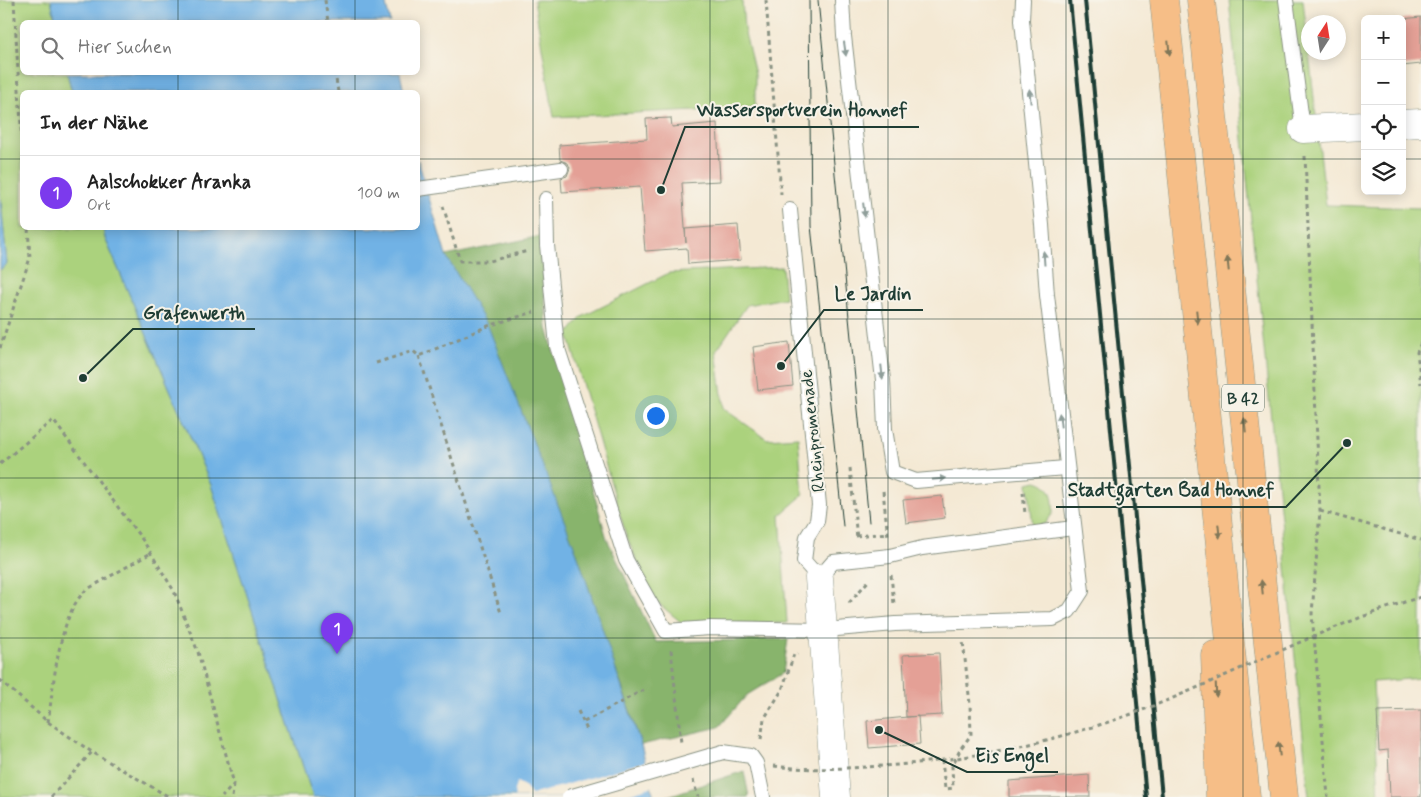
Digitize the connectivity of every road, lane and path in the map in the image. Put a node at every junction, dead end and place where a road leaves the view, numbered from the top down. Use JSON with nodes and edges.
{"nodes":[{"id":1,"x":14,"y":0,"type":"edge"},
{"id":2,"x":325,"y":0,"type":"edge"},
{"id":3,"x":766,"y":0,"type":"edge"},
{"id":4,"x":842,"y":0,"type":"edge"},
{"id":5,"x":1023,"y":0,"type":"edge"},
{"id":6,"x":1164,"y":0,"type":"edge"},
{"id":7,"x":1201,"y":0,"type":"edge"},
{"id":8,"x":1286,"y":0,"type":"edge"},
{"id":9,"x":328,"y":20,"type":"edge"},
{"id":10,"x":335,"y":75,"type":"edge"},
{"id":11,"x":338,"y":90,"type":"edge"},
{"id":12,"x":20,"y":107,"type":"edge"},
{"id":13,"x":1421,"y":122,"type":"edge"},
{"id":14,"x":1406,"y":124,"type":"edge"},
{"id":15,"x":1361,"y":126,"type":"edge"},
{"id":16,"x":1303,"y":129,"type":"junction"},
{"id":17,"x":561,"y":169,"type":"dead end"},
{"id":18,"x":436,"y":185,"type":"junction"},
{"id":19,"x":420,"y":189,"type":"edge"},
{"id":20,"x":546,"y":199,"type":"dead end"},
{"id":21,"x":790,"y":210,"type":"joint"},
{"id":22,"x":28,"y":230,"type":"edge"},
{"id":23,"x":547,"y":245,"type":"junction"},
{"id":24,"x":554,"y":305,"type":"junction"},
{"id":25,"x":1421,"y":343,"type":"edge"},
{"id":26,"x":0,"y":348,"type":"edge"},
{"id":27,"x":419,"y":356,"type":"junction"},
{"id":28,"x":376,"y":363,"type":"dead end"},
{"id":29,"x":1421,"y":384,"type":"edge"},
{"id":30,"x":0,"y":464,"type":"edge"},
{"id":31,"x":850,"y":468,"type":"dead end"},
{"id":32,"x":1066,"y":468,"type":"junction"},
{"id":33,"x":1022,"y":472,"type":"junction"},
{"id":34,"x":882,"y":483,"type":"dead end"},
{"id":35,"x":1320,"y":511,"type":"junction"},
{"id":36,"x":1073,"y":528,"type":"junction"},
{"id":37,"x":1026,"y":534,"type":"junction"},
{"id":38,"x":1421,"y":540,"type":"edge"},
{"id":39,"x":151,"y":553,"type":"junction"},
{"id":40,"x":890,"y":556,"type":"junction"},
{"id":41,"x":819,"y":578,"type":"junction"},
{"id":42,"x":1225,"y":590,"type":"junction"},
{"id":43,"x":1421,"y":597,"type":"edge"},
{"id":44,"x":502,"y":614,"type":"dead end"},
{"id":45,"x":960,"y":623,"type":"junction"},
{"id":46,"x":895,"y":624,"type":"junction"},
{"id":47,"x":666,"y":630,"type":"junction"},
{"id":48,"x":824,"y":630,"type":"junction"},
{"id":49,"x":0,"y":680,"type":"edge"},
{"id":50,"x":647,"y":688,"type":"dead end"},
{"id":51,"x":782,"y":690,"type":"dead end"},
{"id":52,"x":578,"y":711,"type":"dead end"},
{"id":53,"x":48,"y":722,"type":"junction"},
{"id":54,"x":584,"y":722,"type":"junction"},
{"id":55,"x":588,"y":732,"type":"dead end"},
{"id":56,"x":760,"y":743,"type":"dead end"},
{"id":57,"x":682,"y":746,"type":"dead end"},
{"id":58,"x":92,"y":752,"type":"junction"},
{"id":59,"x":942,"y":760,"type":"junction"},
{"id":60,"x":774,"y":766,"type":"dead end"},
{"id":61,"x":692,"y":778,"type":"dead end"},
{"id":62,"x":234,"y":784,"type":"junction"},
{"id":63,"x":50,"y":797,"type":"edge"},
{"id":64,"x":169,"y":797,"type":"edge"},
{"id":65,"x":222,"y":797,"type":"edge"},
{"id":66,"x":232,"y":797,"type":"edge"},
{"id":67,"x":569,"y":797,"type":"edge"},
{"id":68,"x":698,"y":797,"type":"edge"},
{"id":69,"x":763,"y":797,"type":"edge"},
{"id":70,"x":836,"y":797,"type":"edge"},
{"id":71,"x":1220,"y":797,"type":"edge"},
{"id":72,"x":1246,"y":797,"type":"edge"},
{"id":73,"x":1284,"y":797,"type":"edge"},
{"id":74,"x":1328,"y":797,"type":"edge"}],
"edges":[{"from":1,"to":12,"type":"path"},
{"from":2,"to":9,"type":"path"},
{"from":3,"to":21,"type":"path"},
{"from":4,"to":33,"type":"lane","one_way":true},
{"from":32,"to":5,"type":"lane","one_way":true},
{"from":6,"to":42,"type":"highway","number":"B 42","one_way":true},
{"from":73,"to":7,"type":"highway","number":"B 42","one_way":true},
{"from":8,"to":16,"type":"lane"},
{"from":10,"to":11,"type":"path"},
{"from":13,"to":14,"type":"street"},
{"from":15,"to":16,"type":"street"},
{"from":16,"to":35,"type":"path"},
{"from":17,"to":18,"type":"lane"},
{"from":18,"to":19,"type":"lane"},
{"from":18,"to":23,"type":"path"},
{"from":20,"to":23,"type":"lane"},
{"from":21,"to":41,"type":"lane","name":"Rheinpromenade"},
{"from":22,"to":26,"type":"path"},
{"from":23,"to":24,"type":"lane"},
{"from":24,"to":27,"type":"path"},
{"from":24,"to":47,"type":"lane"},
{"from":25,"to":29,"type":"path"},
{"from":27,"to":28,"type":"path"},
{"from":27,"to":44,"type":"path"},
{"from":30,"to":39,"type":"path"},
{"from":31,"to":34,"type":"path"},
{"from":32,"to":33,"type":"lane"},
{"from":32,"to":36,"type":"lane"},
{"from":33,"to":37,"type":"path"},
{"from":35,"to":38,"type":"path"},
{"from":35,"to":74,"type":"path"},
{"from":36,"to":37,"type":"lane"},
{"from":36,"to":45,"type":"lane"},
{"from":37,"to":40,"type":"lane"},
{"from":39,"to":53,"type":"path"},
{"from":39,"to":62,"type":"path"},
{"from":40,"to":41,"type":"lane"},
{"from":40,"to":46,"type":"path"},
{"from":40,"to":48,"type":"path"},
{"from":41,"to":48,"type":"street"},
{"from":42,"to":71,"type":"highway","one_way":true},
{"from":42,"to":72,"type":"highway","number":"B 42"},
{"from":43,"to":59,"type":"path","bridge":true},
{"from":45,"to":46,"type":"lane"},
{"from":45,"to":59,"type":"path"},
{"from":46,"to":48,"type":"lane"},
{"from":47,"to":48,"type":"lane"},
{"from":47,"to":57,"type":"path"},
{"from":48,"to":70,"type":"street"},
{"from":49,"to":53,"type":"path"},
{"from":50,"to":54,"type":"path"},
{"from":51,"to":56,"type":"path"},
{"from":52,"to":54,"type":"path"},
{"from":53,"to":58,"type":"path"},
{"from":54,"to":55,"type":"path"},
{"from":58,"to":63,"type":"path"},
{"from":58,"to":64,"type":"path"},
{"from":59,"to":60,"type":"path","bridge":true},
{"from":61,"to":68,"type":"path"},
{"from":62,"to":65,"type":"path"},
{"from":62,"to":66,"type":"path"},
{"from":67,"to":69,"type":"lane","bridge":true}]}
